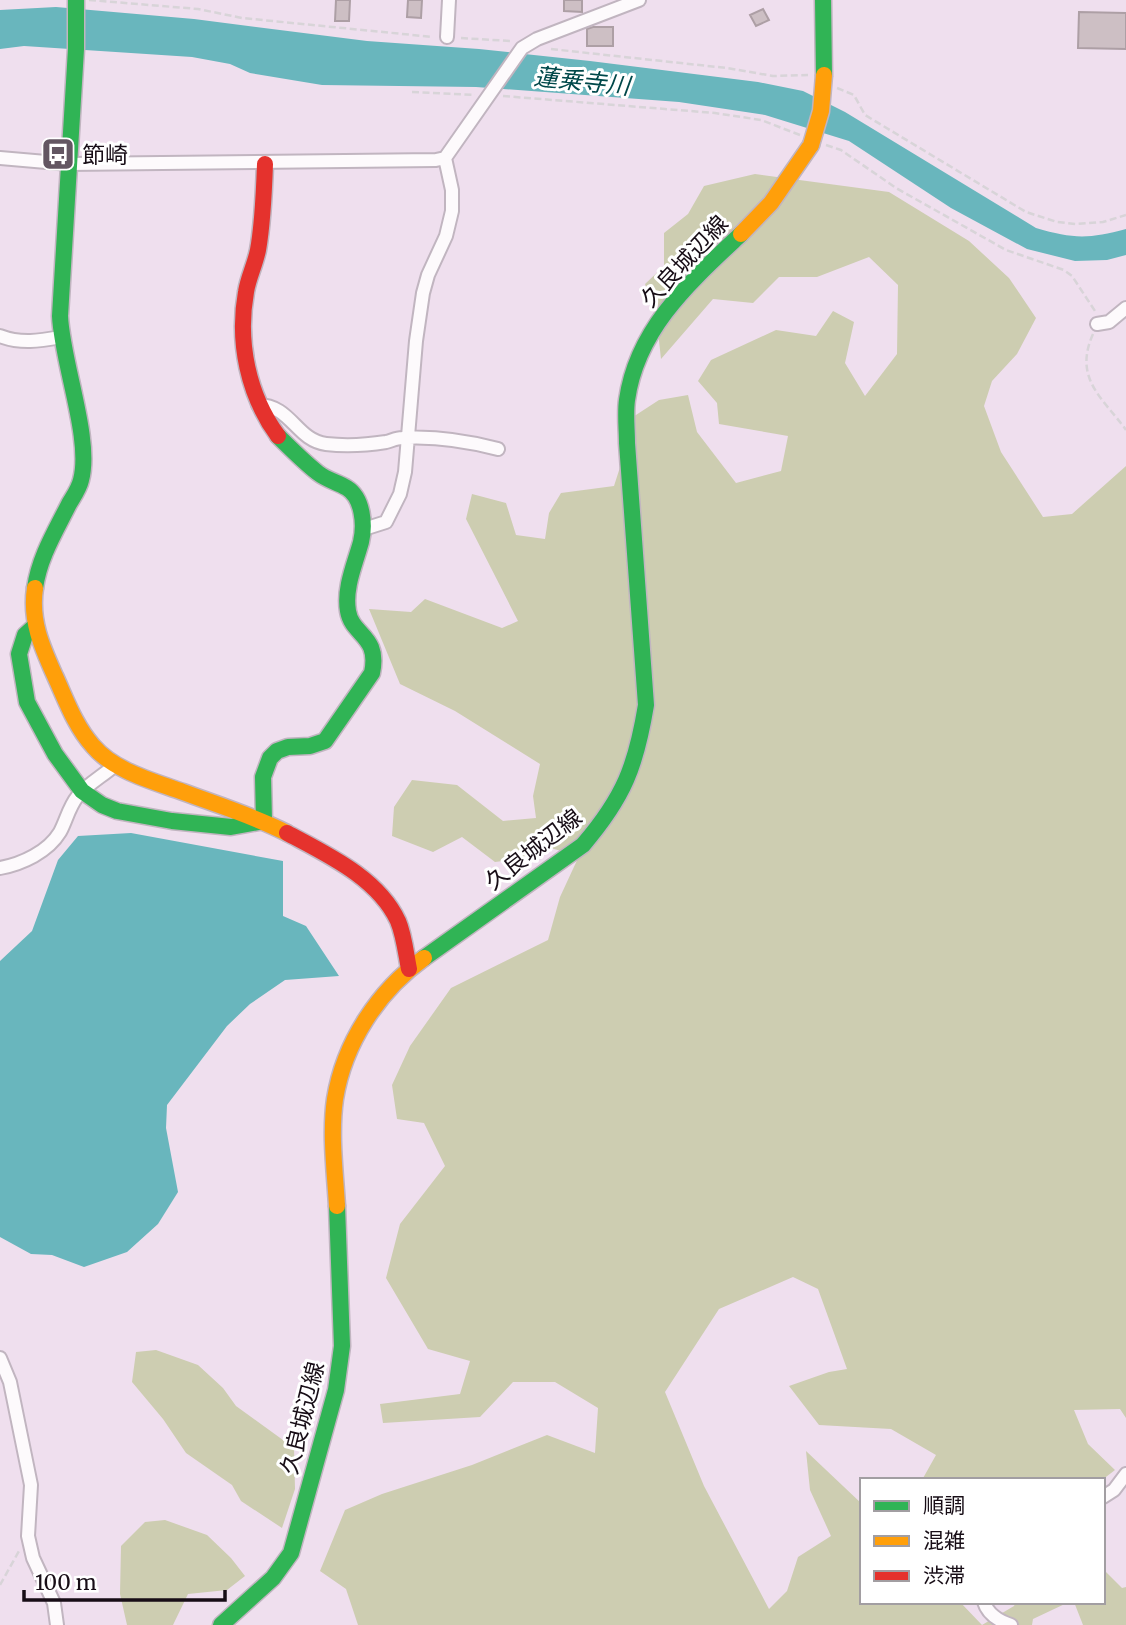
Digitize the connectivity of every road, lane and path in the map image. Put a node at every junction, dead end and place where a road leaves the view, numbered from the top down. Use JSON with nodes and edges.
{"nodes":[{"id":1,"x":449,"y":0,"type":"edge"},
{"id":2,"x":639,"y":0,"type":"edge"},
{"id":3,"x":823,"y":0,"type":"edge"},
{"id":4,"x":79,"y":1,"type":"edge"},
{"id":5,"x":447,"y":37,"type":"junction"},
{"id":6,"x":526,"y":46,"type":"junction"},
{"id":7,"x":824,"y":80,"type":"junction"},
{"id":8,"x":412,"y":92,"type":"dead end"},
{"id":9,"x":492,"y":92,"type":"junction"},
{"id":10,"x":812,"y":141,"type":"junction"},
{"id":11,"x":0,"y":158,"type":"edge"},
{"id":12,"x":444,"y":158,"type":"junction"},
{"id":13,"x":69,"y":164,"type":"junction"},
{"id":14,"x":265,"y":164,"type":"junction"},
{"id":15,"x":1126,"y":215,"type":"edge"},
{"id":16,"x":1126,"y":308,"type":"edge"},
{"id":17,"x":1097,"y":324,"type":"junction"},
{"id":18,"x":0,"y":336,"type":"edge"},
{"id":19,"x":61,"y":337,"type":"junction"},
{"id":20,"x":258,"y":405,"type":"junction"},
{"id":21,"x":1126,"y":430,"type":"edge"},
{"id":22,"x":409,"y":438,"type":"junction"},
{"id":23,"x":498,"y":449,"type":"dead end"},
{"id":24,"x":364,"y":529,"type":"junction"},
{"id":25,"x":35,"y":626,"type":"junction"},
{"id":26,"x":115,"y":765,"type":"junction"},
{"id":27,"x":82,"y":791,"type":"junction"},
{"id":28,"x":264,"y":821,"type":"junction"},
{"id":29,"x":0,"y":868,"type":"edge"},
{"id":30,"x":410,"y":969,"type":"junction"},
{"id":31,"x":0,"y":1358,"type":"edge"},
{"id":32,"x":1126,"y":1474,"type":"edge"},
{"id":33,"x":1105,"y":1496,"type":"edge"},
{"id":34,"x":28,"y":1536,"type":"junction"},
{"id":35,"x":0,"y":1585,"type":"edge"},
{"id":36,"x":984,"y":1604,"type":"edge"},
{"id":37,"x":57,"y":1625,"type":"edge"},
{"id":38,"x":221,"y":1625,"type":"edge"},
{"id":39,"x":1011,"y":1625,"type":"edge"}],
"edges":[{"from":1,"to":5,"type":"street"},
{"from":2,"to":6,"type":"street"},
{"from":3,"to":7,"type":"street","name":"久良城辺線"},
{"from":4,"to":5,"type":"path"},
{"from":4,"to":13,"type":"street"},
{"from":5,"to":6,"type":"path"},
{"from":6,"to":7,"type":"path"},
{"from":6,"to":9,"type":"street"},
{"from":7,"to":10,"type":"street","name":"久良城辺線","bridge":true},
{"from":7,"to":15,"type":"path"},
{"from":8,"to":9,"type":"path"},
{"from":9,"to":10,"type":"path"},
{"from":9,"to":12,"type":"street"},
{"from":10,"to":17,"type":"path"},
{"from":10,"to":30,"type":"street","name":"久良城辺線"},
{"from":11,"to":13,"type":"street"},
{"from":12,"to":14,"type":"street"},
{"from":12,"to":22,"type":"street"},
{"from":13,"to":14,"type":"street"},
{"from":13,"to":19,"type":"street"},
{"from":14,"to":20,"type":"street"},
{"from":16,"to":17,"type":"street"},
{"from":17,"to":21,"type":"path"},
{"from":18,"to":19,"type":"street"},
{"from":19,"to":25,"type":"street"},
{"from":20,"to":22,"type":"street"},
{"from":20,"to":24,"type":"street"},
{"from":22,"to":23,"type":"street"},
{"from":22,"to":24,"type":"street"},
{"from":24,"to":28,"type":"street"},
{"from":25,"to":26,"type":"street"},
{"from":25,"to":27,"type":"street"},
{"from":26,"to":27,"type":"street"},
{"from":26,"to":28,"type":"street"},
{"from":27,"to":28,"type":"street"},
{"from":27,"to":29,"type":"street"},
{"from":28,"to":30,"type":"street"},
{"from":30,"to":38,"type":"street","name":"久良城辺線"},
{"from":31,"to":34,"type":"street"},
{"from":32,"to":33,"type":"street"},
{"from":34,"to":35,"type":"path"},
{"from":34,"to":37,"type":"street"},
{"from":36,"to":39,"type":"street"}]}
